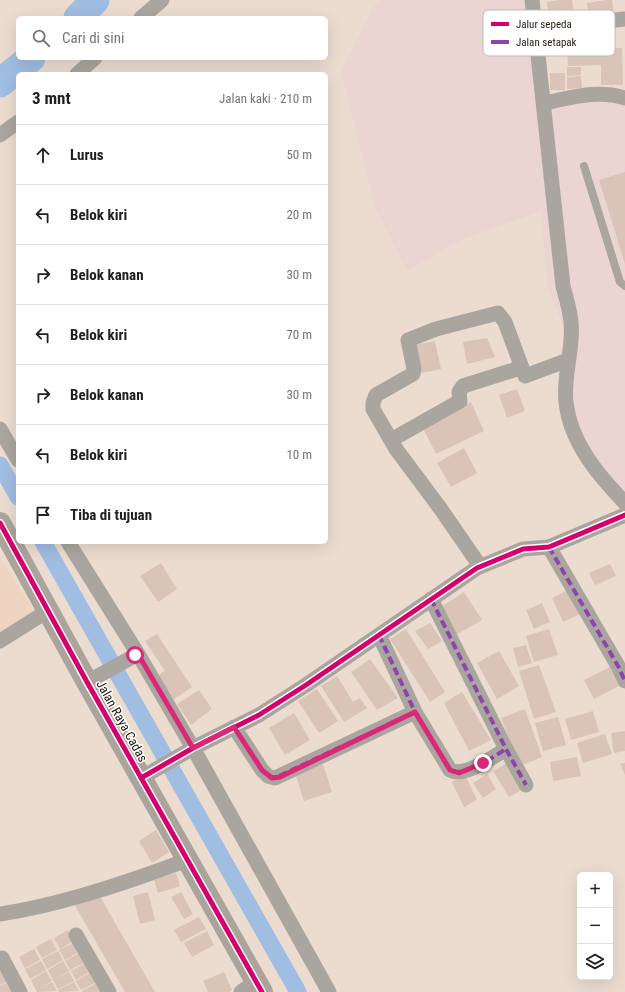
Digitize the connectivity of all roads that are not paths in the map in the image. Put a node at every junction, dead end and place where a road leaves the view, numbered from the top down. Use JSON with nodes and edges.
{"nodes":[{"id":1,"x":162,"y":0,"type":"edge"},
{"id":2,"x":532,"y":0,"type":"edge"},
{"id":3,"x":533,"y":10,"type":"edge"},
{"id":4,"x":143,"y":16,"type":"edge"},
{"id":5,"x":624,"y":19,"type":"dead end"},
{"id":6,"x":615,"y":20,"type":"edge"},
{"id":7,"x":538,"y":56,"type":"edge"},
{"id":8,"x":93,"y":60,"type":"edge"},
{"id":9,"x":79,"y":72,"type":"edge"},
{"id":10,"x":625,"y":98,"type":"edge"},
{"id":11,"x":544,"y":103,"type":"junction"},
{"id":12,"x":16,"y":123,"type":"edge"},
{"id":13,"x":0,"y":135,"type":"edge"},
{"id":14,"x":584,"y":166,"type":"dead end"},
{"id":15,"x":625,"y":286,"type":"edge"},
{"id":16,"x":568,"y":360,"type":"junction"},
{"id":17,"x":520,"y":368,"type":"junction"},
{"id":18,"x":0,"y":429,"type":"edge"},
{"id":19,"x":391,"y":440,"type":"junction"},
{"id":20,"x":16,"y":457,"type":"edge"},
{"id":21,"x":625,"y":503,"type":"edge"},
{"id":22,"x":625,"y":515,"type":"edge"},
{"id":23,"x":0,"y":523,"type":"edge"},
{"id":24,"x":69,"y":544,"type":"edge"},
{"id":25,"x":549,"y":547,"type":"junction"},
{"id":26,"x":480,"y":566,"type":"junction"},
{"id":27,"x":430,"y":600,"type":"junction"},
{"id":28,"x":49,"y":610,"type":"junction"},
{"id":29,"x":379,"y":635,"type":"junction"},
{"id":30,"x":0,"y":641,"type":"edge"},
{"id":31,"x":136,"y":655,"type":"junction"},
{"id":32,"x":622,"y":665,"type":"edge"},
{"id":33,"x":90,"y":680,"type":"junction"},
{"id":34,"x":625,"y":681,"type":"edge"},
{"id":35,"x":415,"y":712,"type":"junction"},
{"id":36,"x":234,"y":727,"type":"junction"},
{"id":37,"x":192,"y":749,"type":"junction"},
{"id":38,"x":506,"y":750,"type":"junction"},
{"id":39,"x":144,"y":777,"type":"junction"},
{"id":40,"x":526,"y":785,"type":"dead end"},
{"id":41,"x":187,"y":860,"type":"junction"},
{"id":42,"x":0,"y":914,"type":"edge"},
{"id":43,"x":76,"y":935,"type":"dead end"},
{"id":44,"x":2,"y":958,"type":"dead end"},
{"id":45,"x":253,"y":988,"type":"edge"},
{"id":46,"x":20,"y":992,"type":"edge"},
{"id":47,"x":109,"y":992,"type":"edge"},
{"id":48,"x":329,"y":992,"type":"edge"}],
"edges":[{"from":1,"to":4,"type":"street"},
{"from":2,"to":3,"type":"street"},
{"from":5,"to":6,"type":"street"},
{"from":7,"to":11,"type":"street"},
{"from":8,"to":9,"type":"street"},
{"from":10,"to":11,"type":"street"},
{"from":11,"to":16,"type":"street"},
{"from":12,"to":13,"type":"street"},
{"from":14,"to":15,"type":"lane"},
{"from":16,"to":17,"type":"street"},
{"from":16,"to":21,"type":"street"},
{"from":17,"to":19,"type":"street"},
{"from":17,"to":19,"type":"street"},
{"from":18,"to":20,"type":"street"},
{"from":19,"to":26,"type":"street"},
{"from":22,"to":25,"type":"street"},
{"from":23,"to":28,"type":"street","name":"Jalan Raya Cadas"},
{"from":24,"to":31,"type":"street"},
{"from":25,"to":26,"type":"street"},
{"from":25,"to":32,"type":"street"},
{"from":26,"to":27,"type":"street"},
{"from":27,"to":29,"type":"street"},
{"from":27,"to":38,"type":"street"},
{"from":28,"to":30,"type":"street"},
{"from":28,"to":33,"type":"street","name":"Jalan Raya Cadas"},
{"from":29,"to":35,"type":"street"},
{"from":29,"to":36,"type":"street"},
{"from":31,"to":33,"type":"street"},
{"from":31,"to":37,"type":"street"},
{"from":32,"to":34,"type":"street"},
{"from":33,"to":39,"type":"street","name":"Jalan Raya Cadas"},
{"from":35,"to":36,"type":"street"},
{"from":35,"to":38,"type":"street"},
{"from":36,"to":37,"type":"street"},
{"from":37,"to":39,"type":"street"},
{"from":37,"to":48,"type":"street"},
{"from":38,"to":40,"type":"street"},
{"from":39,"to":41,"type":"street","name":"Jalan Raya Cadas"},
{"from":41,"to":42,"type":"street"},
{"from":41,"to":45,"type":"street","name":"Jalan Raya Cadas"},
{"from":43,"to":47,"type":"street"},
{"from":44,"to":46,"type":"street"}]}
